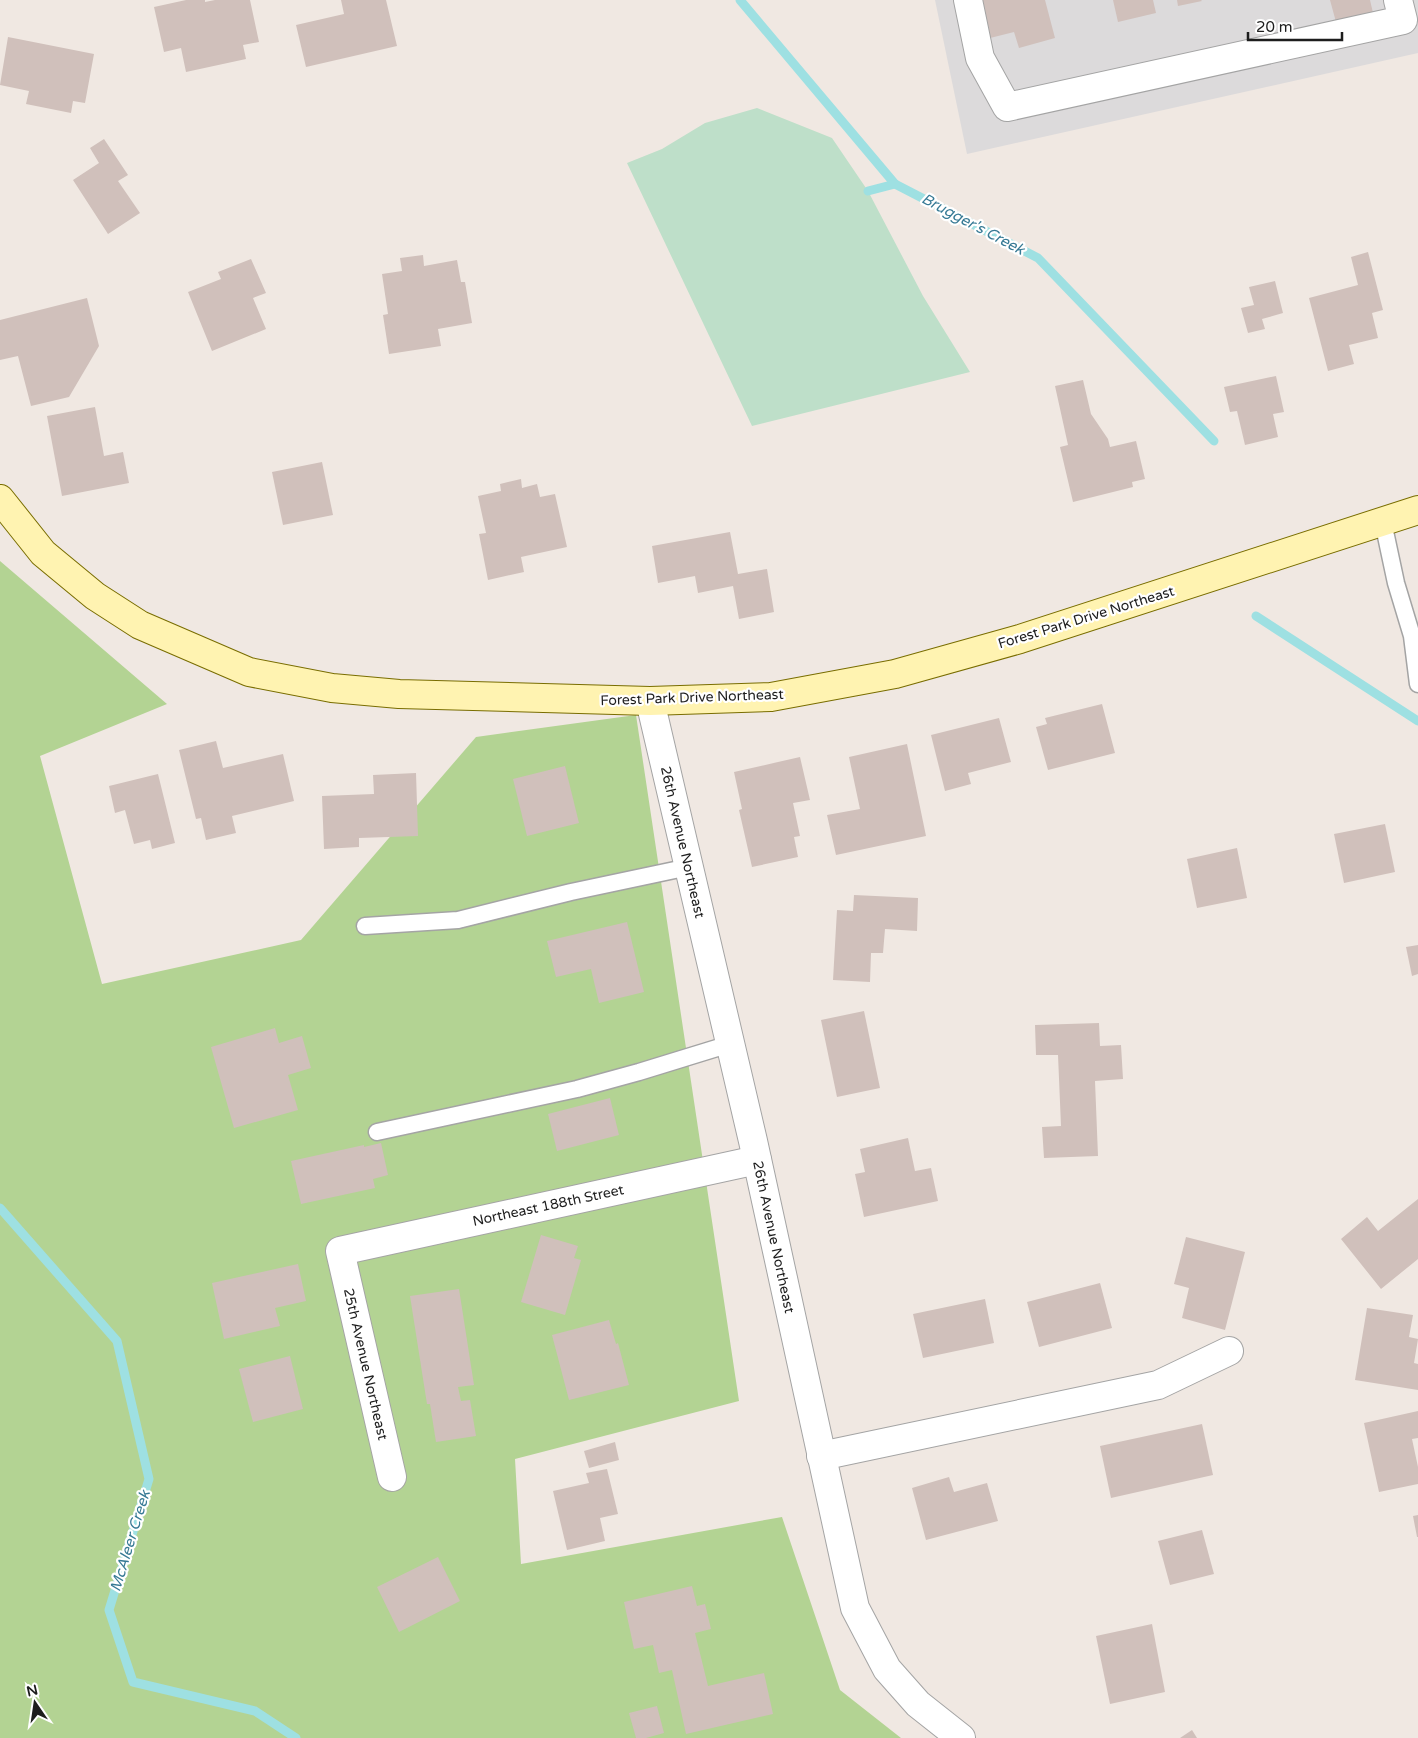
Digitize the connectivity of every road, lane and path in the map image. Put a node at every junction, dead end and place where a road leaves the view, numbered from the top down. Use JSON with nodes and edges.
{"nodes":[{"id":1,"x":968,"y":0,"type":"edge"},
{"id":2,"x":1398,"y":0,"type":"edge"},
{"id":3,"x":0,"y":499,"type":"edge"},
{"id":4,"x":1418,"y":510,"type":"edge"},
{"id":5,"x":1383,"y":522,"type":"junction"},
{"id":6,"x":1418,"y":684,"type":"edge"},
{"id":7,"x":650,"y":701,"type":"junction"},
{"id":8,"x":689,"y":867,"type":"junction"},
{"id":9,"x":365,"y":926,"type":"dead end"},
{"id":10,"x":730,"y":1044,"type":"junction"},
{"id":11,"x":377,"y":1132,"type":"dead end"},
{"id":12,"x":757,"y":1160,"type":"junction"},
{"id":13,"x":340,"y":1251,"type":"joint"},
{"id":14,"x":1229,"y":1351,"type":"dead end"},
{"id":15,"x":821,"y":1456,"type":"junction"},
{"id":16,"x":392,"y":1478,"type":"dead end"},
{"id":17,"x":961,"y":1738,"type":"edge"}],
"edges":[{"from":1,"to":2,"type":"street"},
{"from":3,"to":7,"type":"street","name":"Forest Park Drive Northeast"},
{"from":4,"to":5,"type":"street","name":"Forest Park Drive Northeast"},
{"from":5,"to":6,"type":"lane"},
{"from":5,"to":7,"type":"street","name":"Forest Park Drive Northeast"},
{"from":7,"to":8,"type":"street","name":"26th Avenue Northeast"},
{"from":8,"to":9,"type":"lane"},
{"from":8,"to":10,"type":"street","name":"26th Avenue Northeast"},
{"from":10,"to":11,"type":"lane"},
{"from":10,"to":12,"type":"street","name":"26th Avenue Northeast"},
{"from":12,"to":13,"type":"street","name":"Northeast 188th Street"},
{"from":12,"to":15,"type":"street","name":"26th Avenue Northeast"},
{"from":13,"to":16,"type":"street","name":"25th Avenue Northeast"},
{"from":14,"to":15,"type":"street"},
{"from":15,"to":17,"type":"street","name":"26th Avenue Northeast"}]}
